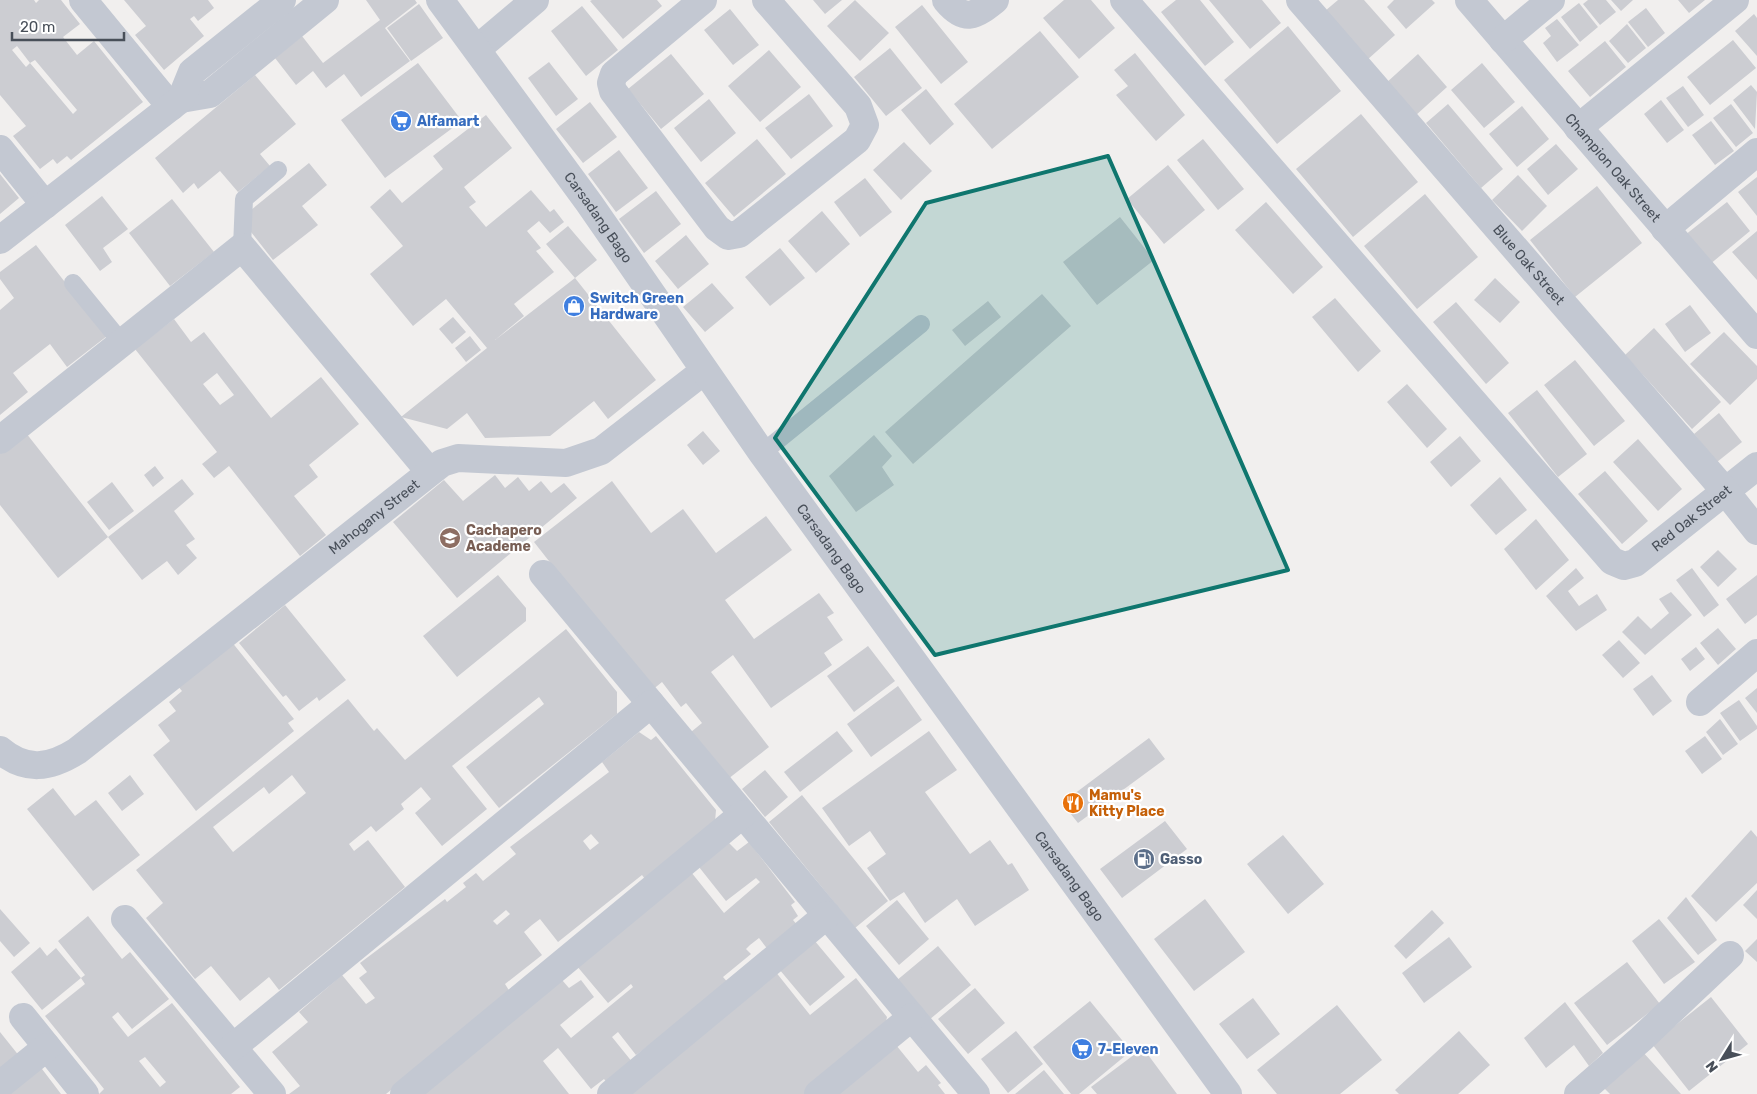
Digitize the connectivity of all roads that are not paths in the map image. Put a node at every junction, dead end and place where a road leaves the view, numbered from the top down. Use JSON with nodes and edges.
{"nodes":[{"id":1,"x":83,"y":0,"type":"edge"},
{"id":2,"x":282,"y":0,"type":"edge"},
{"id":3,"x":326,"y":0,"type":"edge"},
{"id":4,"x":440,"y":0,"type":"edge"},
{"id":5,"x":535,"y":0,"type":"edge"},
{"id":6,"x":703,"y":0,"type":"edge"},
{"id":7,"x":766,"y":0,"type":"edge"},
{"id":8,"x":946,"y":0,"type":"edge"},
{"id":9,"x":995,"y":0,"type":"edge"},
{"id":10,"x":1124,"y":0,"type":"edge"},
{"id":11,"x":1300,"y":0,"type":"edge"},
{"id":12,"x":1469,"y":0,"type":"edge"},
{"id":13,"x":1551,"y":0,"type":"edge"},
{"id":14,"x":1735,"y":0,"type":"edge"},
{"id":15,"x":1503,"y":40,"type":"junction"},
{"id":16,"x":477,"y":49,"type":"junction"},
{"id":17,"x":176,"y":103,"type":"junction"},
{"id":18,"x":1578,"y":128,"type":"junction"},
{"id":19,"x":0,"y":149,"type":"edge"},
{"id":20,"x":1757,"y":152,"type":"edge"},
{"id":21,"x":278,"y":170,"type":"dead end"},
{"id":22,"x":46,"y":205,"type":"junction"},
{"id":23,"x":1665,"y":229,"type":"junction"},
{"id":24,"x":0,"y":240,"type":"edge"},
{"id":25,"x":242,"y":247,"type":"junction"},
{"id":26,"x":73,"y":283,"type":"dead end"},
{"id":27,"x":1751,"y":318,"type":"edge"},
{"id":28,"x":921,"y":324,"type":"dead end"},
{"id":29,"x":122,"y":343,"type":"junction"},
{"id":30,"x":704,"y":372,"type":"junction"},
{"id":31,"x":0,"y":440,"type":"edge"},
{"id":32,"x":762,"y":453,"type":"junction"},
{"id":33,"x":1757,"y":466,"type":"edge"},
{"id":34,"x":429,"y":472,"type":"junction"},
{"id":35,"x":1726,"y":492,"type":"junction"},
{"id":36,"x":1757,"y":531,"type":"edge"},
{"id":37,"x":543,"y":574,"type":"dead end"},
{"id":38,"x":1757,"y":653,"type":"edge"},
{"id":39,"x":1700,"y":702,"type":"dead end"},
{"id":40,"x":651,"y":704,"type":"junction"},
{"id":41,"x":0,"y":750,"type":"edge"},
{"id":42,"x":743,"y":814,"type":"junction"},
{"id":43,"x":827,"y":915,"type":"junction"},
{"id":44,"x":126,"y":919,"type":"dead end"},
{"id":45,"x":1730,"y":955,"type":"dead end"},
{"id":46,"x":23,"y":1017,"type":"dead end"},
{"id":47,"x":912,"y":1017,"type":"junction"},
{"id":48,"x":47,"y":1047,"type":"junction"},
{"id":49,"x":233,"y":1047,"type":"junction"},
{"id":50,"x":0,"y":1084,"type":"edge"},
{"id":51,"x":85,"y":1094,"type":"edge"},
{"id":52,"x":272,"y":1094,"type":"edge"},
{"id":53,"x":404,"y":1094,"type":"edge"},
{"id":54,"x":611,"y":1094,"type":"edge"},
{"id":55,"x":818,"y":1094,"type":"edge"},
{"id":56,"x":976,"y":1094,"type":"edge"},
{"id":57,"x":1228,"y":1094,"type":"edge"},
{"id":58,"x":1578,"y":1094,"type":"edge"}],
"edges":[{"from":1,"to":17,"type":"street"},
{"from":2,"to":17,"type":"street"},
{"from":3,"to":17,"type":"street"},
{"from":4,"to":16,"type":"street","name":"Carsadang Bago"},
{"from":5,"to":16,"type":"street"},
{"from":6,"to":7,"type":"street"},
{"from":8,"to":9,"type":"street"},
{"from":10,"to":35,"type":"street","name":"Red Oak Street"},
{"from":11,"to":35,"type":"street","name":"Blue Oak Street"},
{"from":12,"to":15,"type":"street","name":"Champion Oak Street"},
{"from":13,"to":15,"type":"street"},
{"from":14,"to":18,"type":"street"},
{"from":15,"to":18,"type":"street","name":"Champion Oak Street"},
{"from":16,"to":30,"type":"street","name":"Carsadang Bago"},
{"from":17,"to":22,"type":"street"},
{"from":18,"to":23,"type":"street","name":"Champion Oak Street"},
{"from":19,"to":22,"type":"street"},
{"from":20,"to":23,"type":"street"},
{"from":21,"to":25,"type":"lane"},
{"from":22,"to":24,"type":"street"},
{"from":23,"to":27,"type":"street","name":"Champion Oak Street"},
{"from":25,"to":29,"type":"street"},
{"from":25,"to":34,"type":"street"},
{"from":26,"to":29,"type":"lane"},
{"from":28,"to":32,"type":"lane"},
{"from":29,"to":31,"type":"street"},
{"from":30,"to":32,"type":"street","name":"Carsadang Bago"},
{"from":30,"to":34,"type":"street","name":"Mahogany Street"},
{"from":32,"to":57,"type":"street","name":"Carsadang Bago"},
{"from":33,"to":35,"type":"street","name":"Red Oak Street"},
{"from":34,"to":41,"type":"street","name":"Mahogany Street"},
{"from":35,"to":36,"type":"street","name":"Blue Oak Street"},
{"from":37,"to":40,"type":"street"},
{"from":38,"to":39,"type":"street"},
{"from":40,"to":42,"type":"street"},
{"from":40,"to":49,"type":"street"},
{"from":42,"to":43,"type":"street"},
{"from":42,"to":53,"type":"street"},
{"from":43,"to":47,"type":"street"},
{"from":43,"to":54,"type":"street"},
{"from":44,"to":49,"type":"street"},
{"from":45,"to":58,"type":"street"},
{"from":46,"to":48,"type":"street"},
{"from":47,"to":55,"type":"street"},
{"from":47,"to":56,"type":"street"},
{"from":48,"to":50,"type":"street"},
{"from":48,"to":51,"type":"street"},
{"from":49,"to":52,"type":"street"}]}
